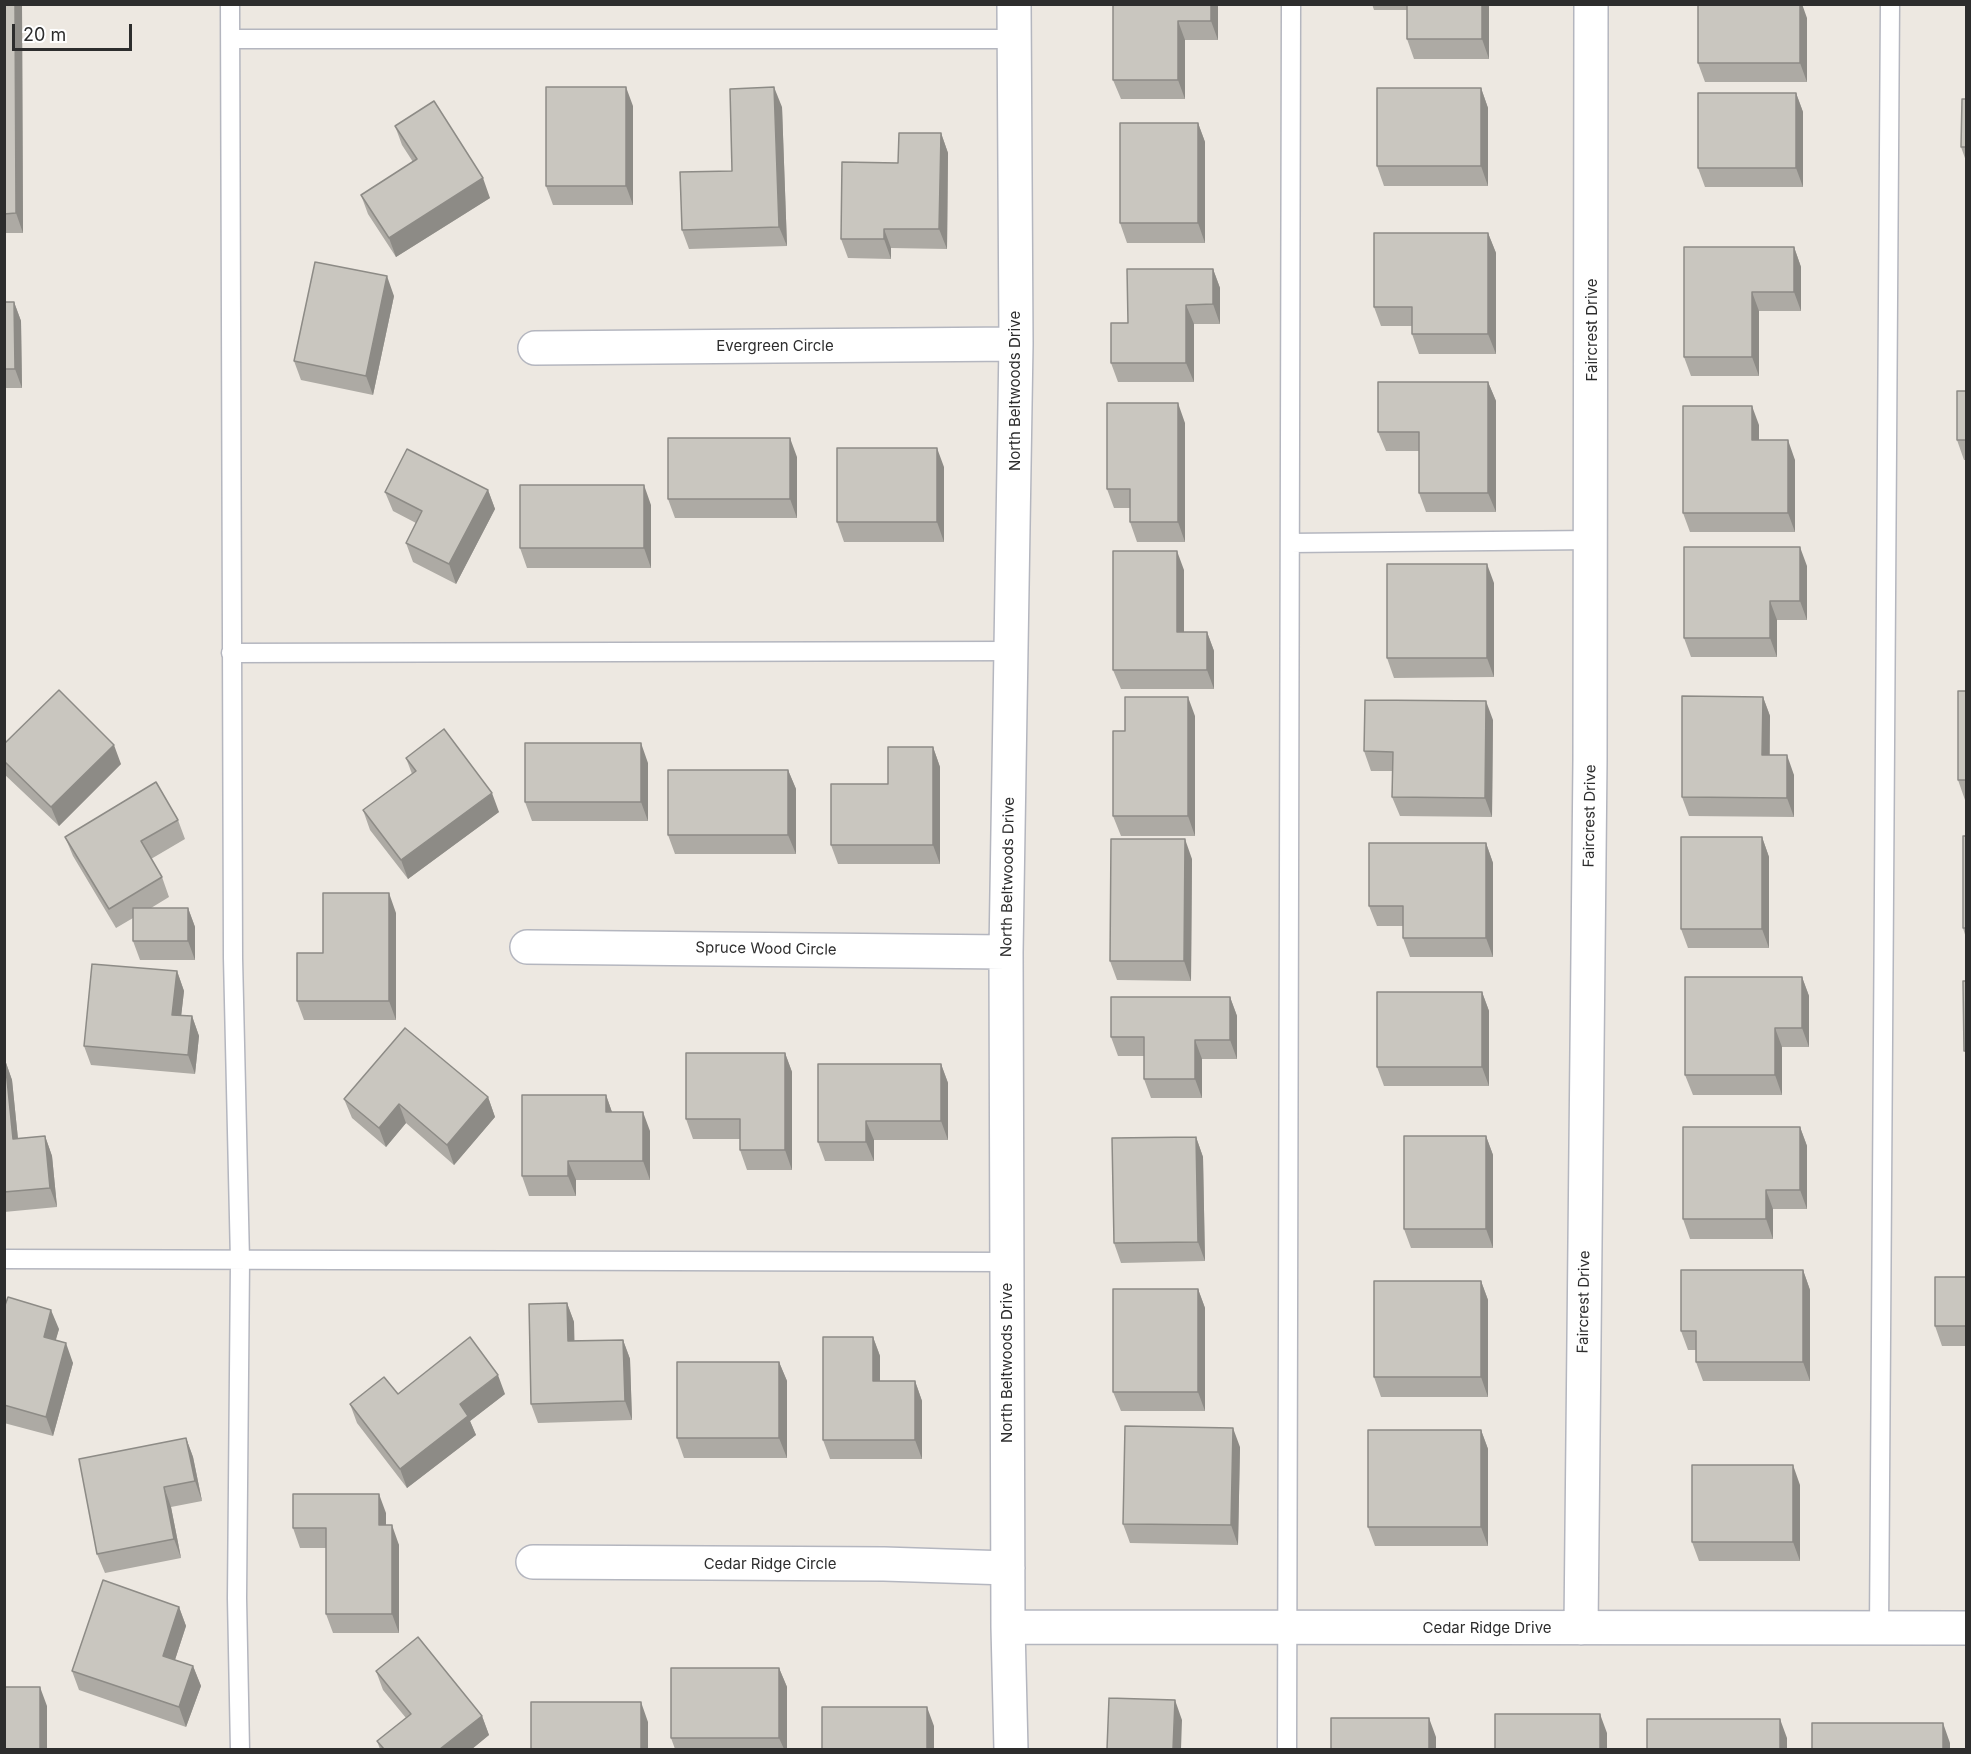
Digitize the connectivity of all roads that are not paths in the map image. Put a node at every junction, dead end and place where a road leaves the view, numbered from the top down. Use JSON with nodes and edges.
{"nodes":[{"id":1,"x":230,"y":4,"type":"edge"},
{"id":2,"x":1014,"y":4,"type":"edge"},
{"id":3,"x":1291,"y":4,"type":"edge"},
{"id":4,"x":1591,"y":4,"type":"edge"},
{"id":5,"x":1890,"y":4,"type":"edge"},
{"id":6,"x":231,"y":39,"type":"junction"},
{"id":7,"x":1014,"y":39,"type":"junction"},
{"id":8,"x":1016,"y":344,"type":"junction"},
{"id":9,"x":534,"y":348,"type":"dead end"},
{"id":10,"x":1592,"y":540,"type":"junction"},
{"id":11,"x":1290,"y":543,"type":"junction"},
{"id":12,"x":1012,"y":651,"type":"junction"},
{"id":13,"x":231,"y":653,"type":"junction"},
{"id":14,"x":527,"y":947,"type":"dead end"},
{"id":15,"x":1006,"y":952,"type":"junction"},
{"id":16,"x":4,"y":1259,"type":"edge"},
{"id":17,"x":240,"y":1261,"type":"junction"},
{"id":18,"x":1007,"y":1262,"type":"junction"},
{"id":19,"x":533,"y":1562,"type":"dead end"},
{"id":20,"x":1008,"y":1568,"type":"junction"},
{"id":21,"x":1008,"y":1627,"type":"junction"},
{"id":22,"x":1288,"y":1627,"type":"junction"},
{"id":23,"x":1581,"y":1628,"type":"junction"},
{"id":24,"x":1879,"y":1628,"type":"junction"},
{"id":25,"x":1966,"y":1628,"type":"edge"},
{"id":26,"x":240,"y":1749,"type":"edge"},
{"id":27,"x":1011,"y":1749,"type":"edge"},
{"id":28,"x":1287,"y":1749,"type":"edge"}],
"edges":[{"from":1,"to":6,"type":"lane"},
{"from":2,"to":7,"type":"street","name":"North Beltwoods Drive"},
{"from":3,"to":11,"type":"lane"},
{"from":4,"to":10,"type":"street","name":"Faircrest Drive"},
{"from":5,"to":24,"type":"lane"},
{"from":6,"to":7,"type":"lane"},
{"from":6,"to":13,"type":"lane"},
{"from":7,"to":8,"type":"street","name":"North Beltwoods Drive"},
{"from":8,"to":9,"type":"street","name":"Evergreen Circle"},
{"from":8,"to":12,"type":"street","name":"North Beltwoods Drive"},
{"from":10,"to":11,"type":"lane"},
{"from":10,"to":23,"type":"street","name":"Faircrest Drive"},
{"from":11,"to":22,"type":"lane"},
{"from":12,"to":13,"type":"lane"},
{"from":12,"to":15,"type":"street","name":"North Beltwoods Drive"},
{"from":13,"to":17,"type":"lane"},
{"from":14,"to":15,"type":"street","name":"Spruce Wood Circle"},
{"from":15,"to":18,"type":"street","name":"North Beltwoods Drive"},
{"from":16,"to":17,"type":"lane"},
{"from":17,"to":18,"type":"lane"},
{"from":17,"to":26,"type":"lane"},
{"from":18,"to":20,"type":"street","name":"North Beltwoods Drive"},
{"from":19,"to":20,"type":"street","name":"Cedar Ridge Circle"},
{"from":20,"to":21,"type":"street","name":"North Beltwoods Drive"},
{"from":21,"to":22,"type":"street","name":"Cedar Ridge Drive"},
{"from":21,"to":27,"type":"street","name":"North Beltwoods Drive"},
{"from":22,"to":23,"type":"street","name":"Cedar Ridge Drive"},
{"from":22,"to":28,"type":"lane"},
{"from":23,"to":24,"type":"street","name":"Cedar Ridge Drive"},
{"from":24,"to":25,"type":"street","name":"Cedar Ridge Drive"}]}
